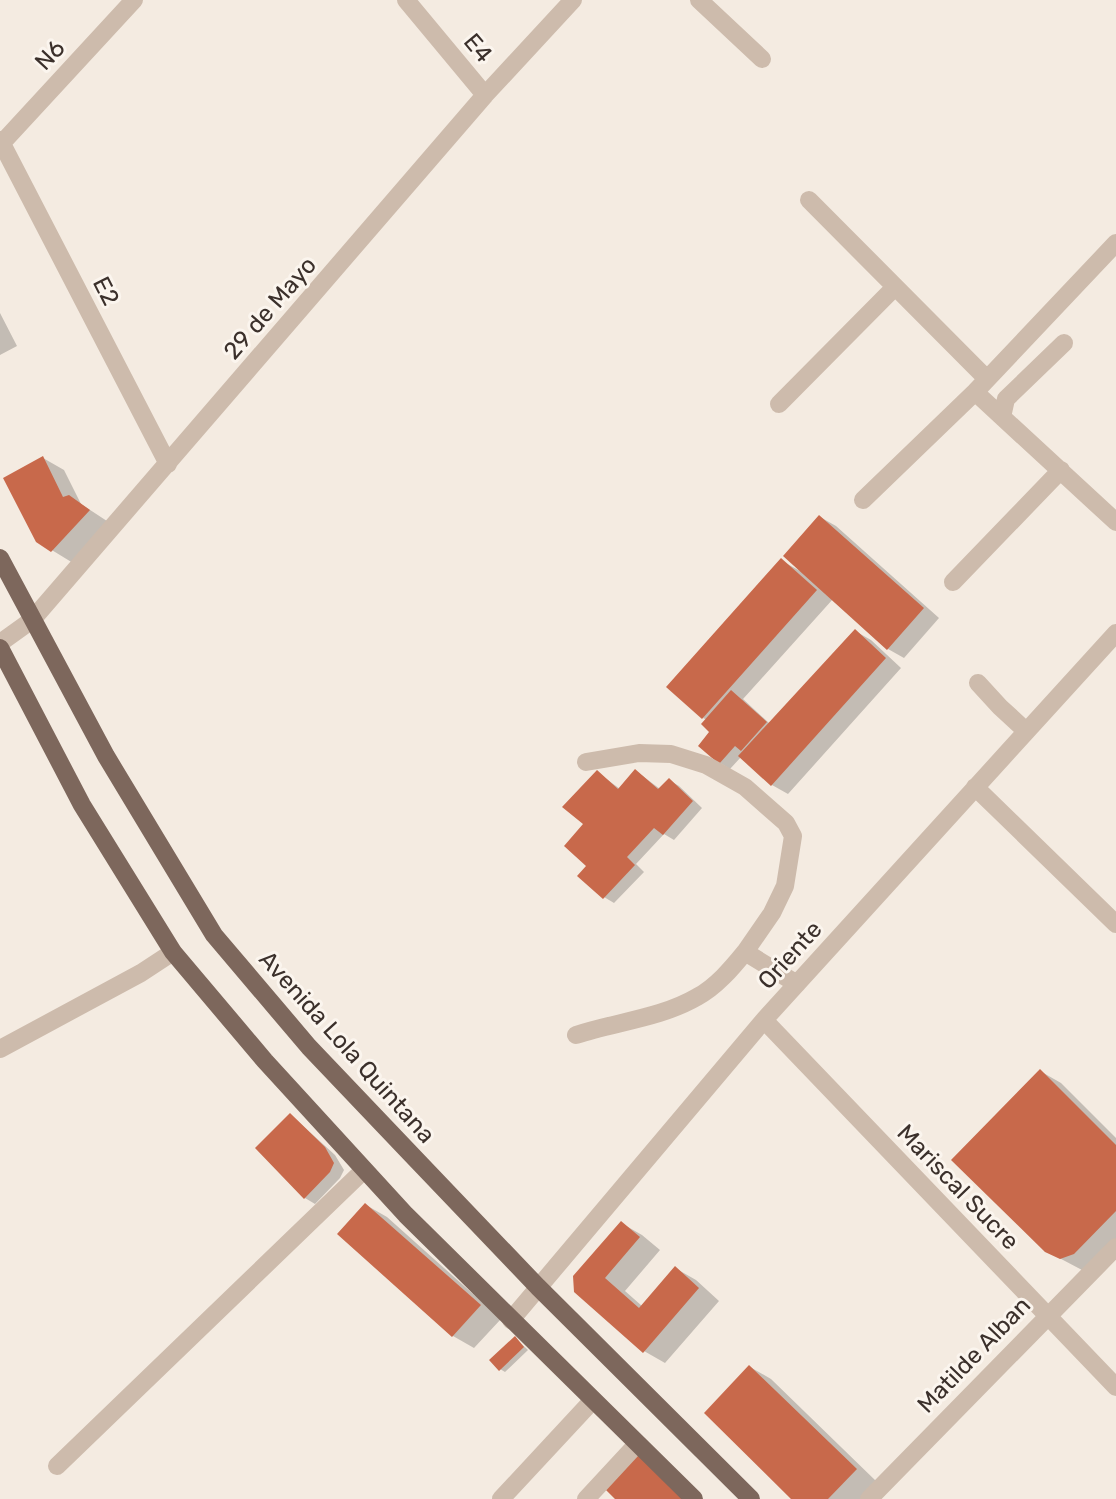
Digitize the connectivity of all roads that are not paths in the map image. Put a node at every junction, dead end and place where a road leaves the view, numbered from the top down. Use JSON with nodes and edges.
{"nodes":[{"id":1,"x":134,"y":0,"type":"edge"},
{"id":2,"x":406,"y":0,"type":"edge"},
{"id":3,"x":573,"y":0,"type":"edge"},
{"id":4,"x":699,"y":0,"type":"edge"},
{"id":5,"x":762,"y":59,"type":"dead end"},
{"id":6,"x":485,"y":95,"type":"junction"},
{"id":7,"x":1,"y":141,"type":"edge"},
{"id":8,"x":808,"y":200,"type":"dead end"},
{"id":9,"x":1116,"y":243,"type":"edge"},
{"id":10,"x":895,"y":287,"type":"junction"},
{"id":11,"x":1064,"y":342,"type":"dead end"},
{"id":12,"x":981,"y":386,"type":"junction"},
{"id":13,"x":779,"y":404,"type":"dead end"},
{"id":14,"x":1002,"y":416,"type":"junction"},
{"id":15,"x":168,"y":464,"type":"junction"},
{"id":16,"x":1060,"y":470,"type":"junction"},
{"id":17,"x":863,"y":500,"type":"dead end"},
{"id":18,"x":1116,"y":522,"type":"edge"},
{"id":19,"x":0,"y":558,"type":"edge"},
{"id":20,"x":953,"y":582,"type":"dead end"},
{"id":21,"x":32,"y":620,"type":"junction"},
{"id":22,"x":1116,"y":633,"type":"edge"},
{"id":23,"x":0,"y":646,"type":"edge"},
{"id":24,"x":978,"y":683,"type":"dead end"},
{"id":25,"x":1027,"y":731,"type":"junction"},
{"id":26,"x":586,"y":762,"type":"dead end"},
{"id":27,"x":975,"y":787,"type":"junction"},
{"id":28,"x":1116,"y":924,"type":"edge"},
{"id":29,"x":173,"y":952,"type":"junction"},
{"id":30,"x":745,"y":952,"type":"junction"},
{"id":31,"x":797,"y":984,"type":"junction"},
{"id":32,"x":764,"y":1020,"type":"junction"},
{"id":33,"x":576,"y":1035,"type":"dead end"},
{"id":34,"x":0,"y":1049,"type":"edge"},
{"id":35,"x":364,"y":1170,"type":"junction"},
{"id":36,"x":1116,"y":1248,"type":"edge"},
{"id":37,"x":538,"y":1287,"type":"junction"},
{"id":38,"x":1047,"y":1315,"type":"junction"},
{"id":39,"x":511,"y":1320,"type":"junction"},
{"id":40,"x":1116,"y":1387,"type":"edge"},
{"id":41,"x":593,"y":1400,"type":"junction"},
{"id":42,"x":637,"y":1444,"type":"junction"},
{"id":43,"x":57,"y":1466,"type":"dead end"},
{"id":44,"x":501,"y":1499,"type":"edge"},
{"id":45,"x":586,"y":1499,"type":"edge"},
{"id":46,"x":694,"y":1499,"type":"edge"},
{"id":47,"x":751,"y":1499,"type":"edge"},
{"id":48,"x":869,"y":1499,"type":"edge"}],
"edges":[{"from":1,"to":7,"type":"street","name":"N6"},
{"from":2,"to":6,"type":"street","name":"E4"},
{"from":3,"to":6,"type":"street","name":"29 de Mayo"},
{"from":4,"to":5,"type":"street"},
{"from":6,"to":15,"type":"street","name":"29 de Mayo"},
{"from":7,"to":15,"type":"street","name":"E2"},
{"from":8,"to":10,"type":"street"},
{"from":9,"to":12,"type":"street"},
{"from":10,"to":12,"type":"street"},
{"from":10,"to":13,"type":"street"},
{"from":11,"to":14,"type":"street"},
{"from":12,"to":14,"type":"street"},
{"from":12,"to":17,"type":"street"},
{"from":14,"to":16,"type":"street"},
{"from":15,"to":21,"type":"street","name":"29 de Mayo"},
{"from":16,"to":18,"type":"street"},
{"from":16,"to":20,"type":"street"},
{"from":19,"to":21,"type":"main road","name":"Avenida Lola Quintana"},
{"from":21,"to":23,"type":"street","name":"29 de Mayo"},
{"from":21,"to":37,"type":"main road","name":"Avenida Lola Quintana"},
{"from":22,"to":25,"type":"street","name":"Oriente"},
{"from":23,"to":29,"type":"main road"},
{"from":24,"to":25,"type":"street"},
{"from":25,"to":27,"type":"street","name":"Oriente"},
{"from":26,"to":30,"type":"street"},
{"from":27,"to":28,"type":"street"},
{"from":27,"to":31,"type":"street","name":"Oriente"},
{"from":29,"to":34,"type":"street"},
{"from":29,"to":35,"type":"main road"},
{"from":30,"to":31,"type":"street"},
{"from":30,"to":33,"type":"street"},
{"from":31,"to":32,"type":"street","name":"Oriente"},
{"from":32,"to":37,"type":"street","name":"Oriente"},
{"from":32,"to":38,"type":"street","name":"Mariscal Sucre"},
{"from":35,"to":39,"type":"main road"},
{"from":35,"to":43,"type":"street"},
{"from":36,"to":38,"type":"street","name":"Matilde Alban"},
{"from":37,"to":39,"type":"street","name":"Oriente"},
{"from":37,"to":47,"type":"main road","name":"Avenida Lola Quintana"},
{"from":38,"to":40,"type":"street","name":"Mariscal Sucre"},
{"from":38,"to":48,"type":"street","name":"Matilde Alban"},
{"from":39,"to":41,"type":"main road"},
{"from":41,"to":42,"type":"main road"},
{"from":41,"to":44,"type":"street"},
{"from":42,"to":45,"type":"street"},
{"from":42,"to":46,"type":"main road"}]}
